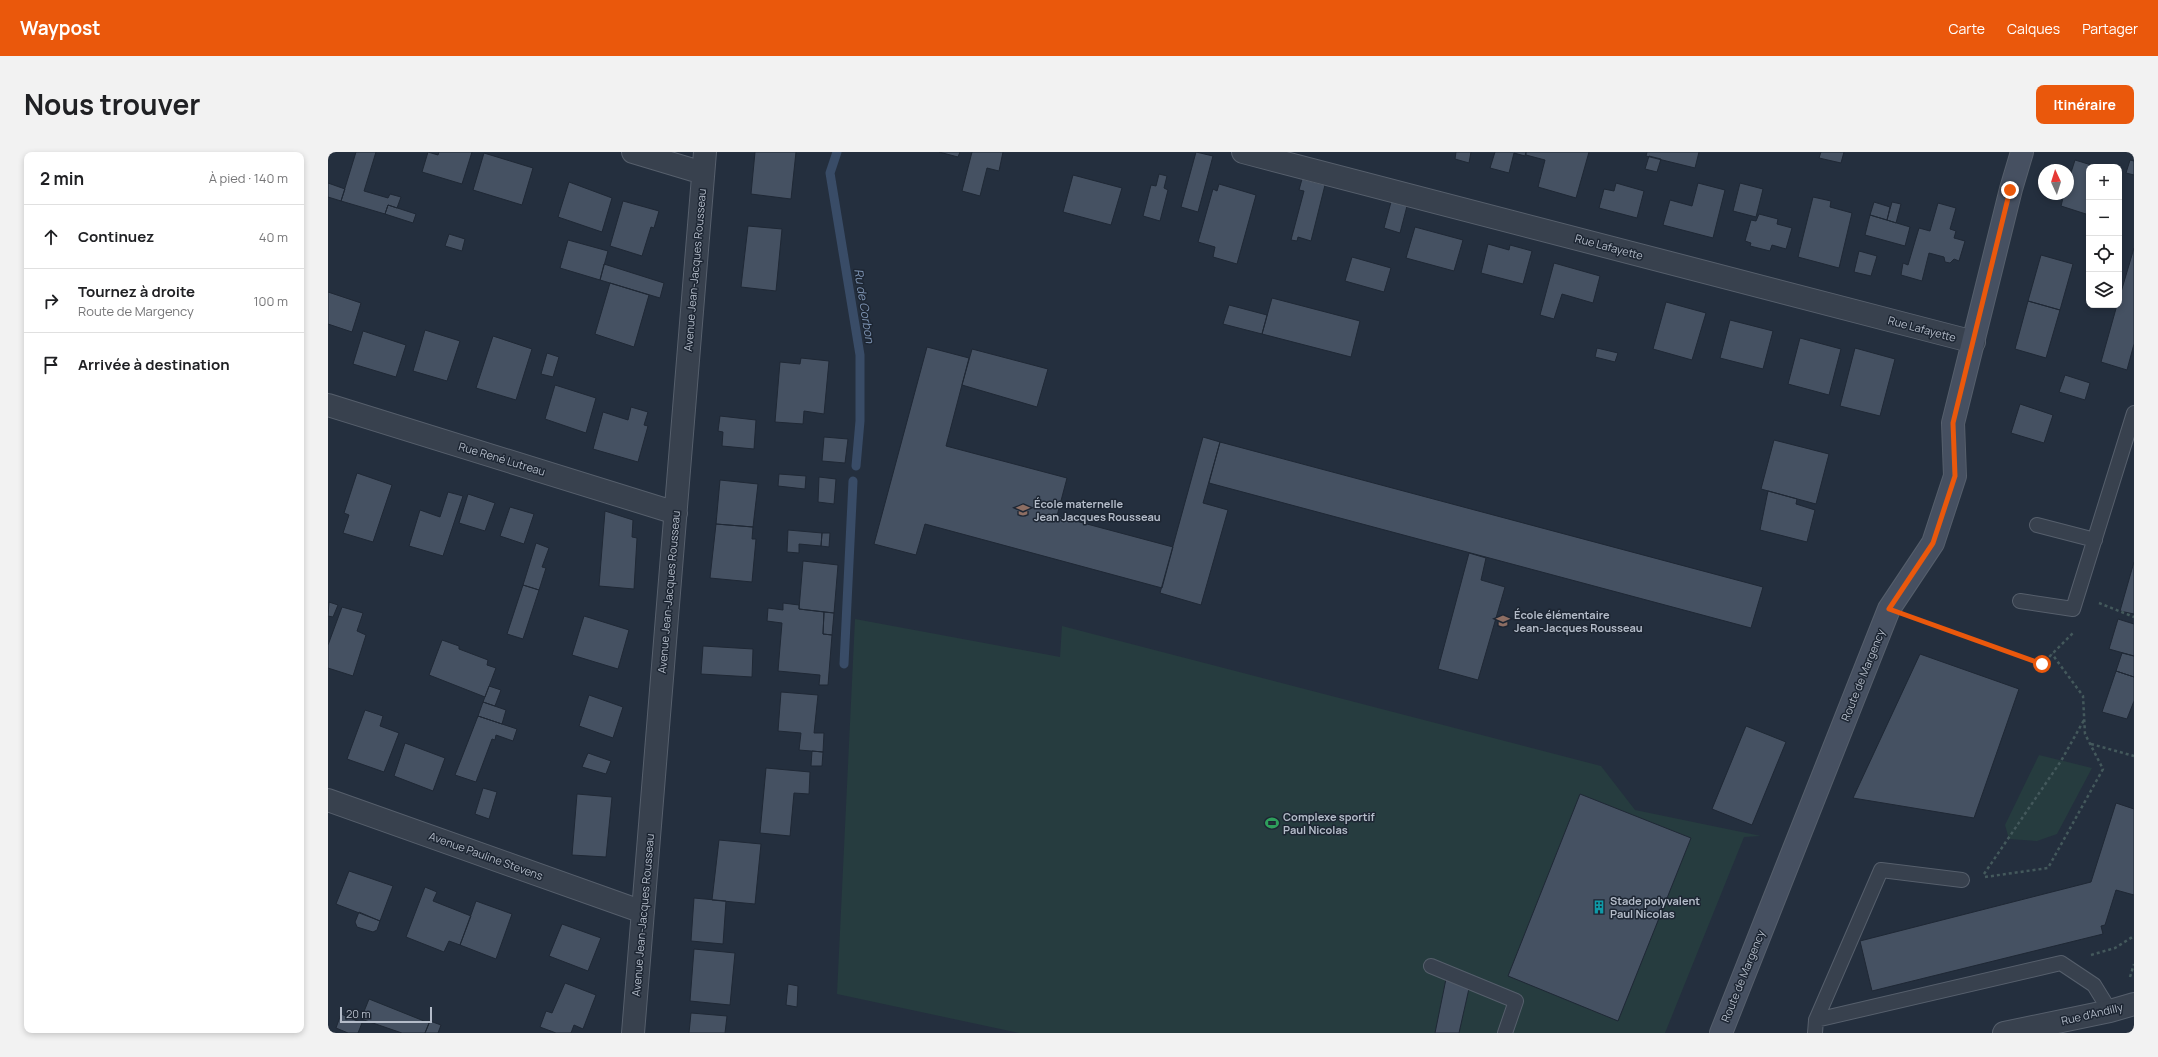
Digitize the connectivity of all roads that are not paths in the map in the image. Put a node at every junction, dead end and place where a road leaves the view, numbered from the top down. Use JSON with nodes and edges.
{"nodes":[{"id":1,"x":633,"y":152,"type":"edge"},
{"id":2,"x":705,"y":152,"type":"edge"},
{"id":3,"x":1243,"y":152,"type":"edge"},
{"id":4,"x":2022,"y":152,"type":"edge"},
{"id":5,"x":703,"y":173,"type":"junction"},
{"id":6,"x":1974,"y":342,"type":"junction"},
{"id":7,"x":328,"y":405,"type":"edge"},
{"id":8,"x":2134,"y":413,"type":"edge"},
{"id":9,"x":676,"y":513,"type":"junction"},
{"id":10,"x":2037,"y":525,"type":"dead end"},
{"id":11,"x":2095,"y":540,"type":"junction"},
{"id":12,"x":2020,"y":601,"type":"dead end"},
{"id":13,"x":328,"y":800,"type":"edge"},
{"id":14,"x":1962,"y":880,"type":"dead end"},
{"id":15,"x":644,"y":912,"type":"junction"},
{"id":16,"x":1432,"y":966,"type":"dead end"},
{"id":17,"x":2134,"y":1004,"type":"edge"},
{"id":18,"x":2110,"y":1011,"type":"junction"},
{"id":19,"x":1816,"y":1027,"type":"edge"},
{"id":20,"x":633,"y":1033,"type":"edge"},
{"id":21,"x":1505,"y":1033,"type":"edge"},
{"id":22,"x":1722,"y":1033,"type":"edge"},
{"id":23,"x":2004,"y":1033,"type":"edge"}],
"edges":[{"from":1,"to":5,"type":"street"},
{"from":2,"to":5,"type":"street","name":"Avenue Jean-Jacques Rousseau"},
{"from":3,"to":6,"type":"street","name":"Rue Lafayette"},
{"from":4,"to":6,"type":"main road","name":"Route de Margency"},
{"from":5,"to":9,"type":"street","name":"Avenue Jean-Jacques Rousseau"},
{"from":6,"to":22,"type":"main road","name":"Route de Margency"},
{"from":7,"to":9,"type":"street","name":"Rue René Lutreau"},
{"from":8,"to":11,"type":"lane"},
{"from":9,"to":15,"type":"street","name":"Avenue Jean-Jacques Rousseau"},
{"from":10,"to":11,"type":"lane"},
{"from":11,"to":12,"type":"lane"},
{"from":13,"to":15,"type":"street","name":"Avenue Pauline Stevens"},
{"from":14,"to":19,"type":"lane"},
{"from":15,"to":20,"type":"street","name":"Avenue Jean-Jacques Rousseau"},
{"from":16,"to":21,"type":"lane"},
{"from":17,"to":18,"type":"street","name":"Rue d'Andilly"},
{"from":18,"to":19,"type":"lane"},
{"from":18,"to":23,"type":"street","name":"Rue d'Andilly"}]}
